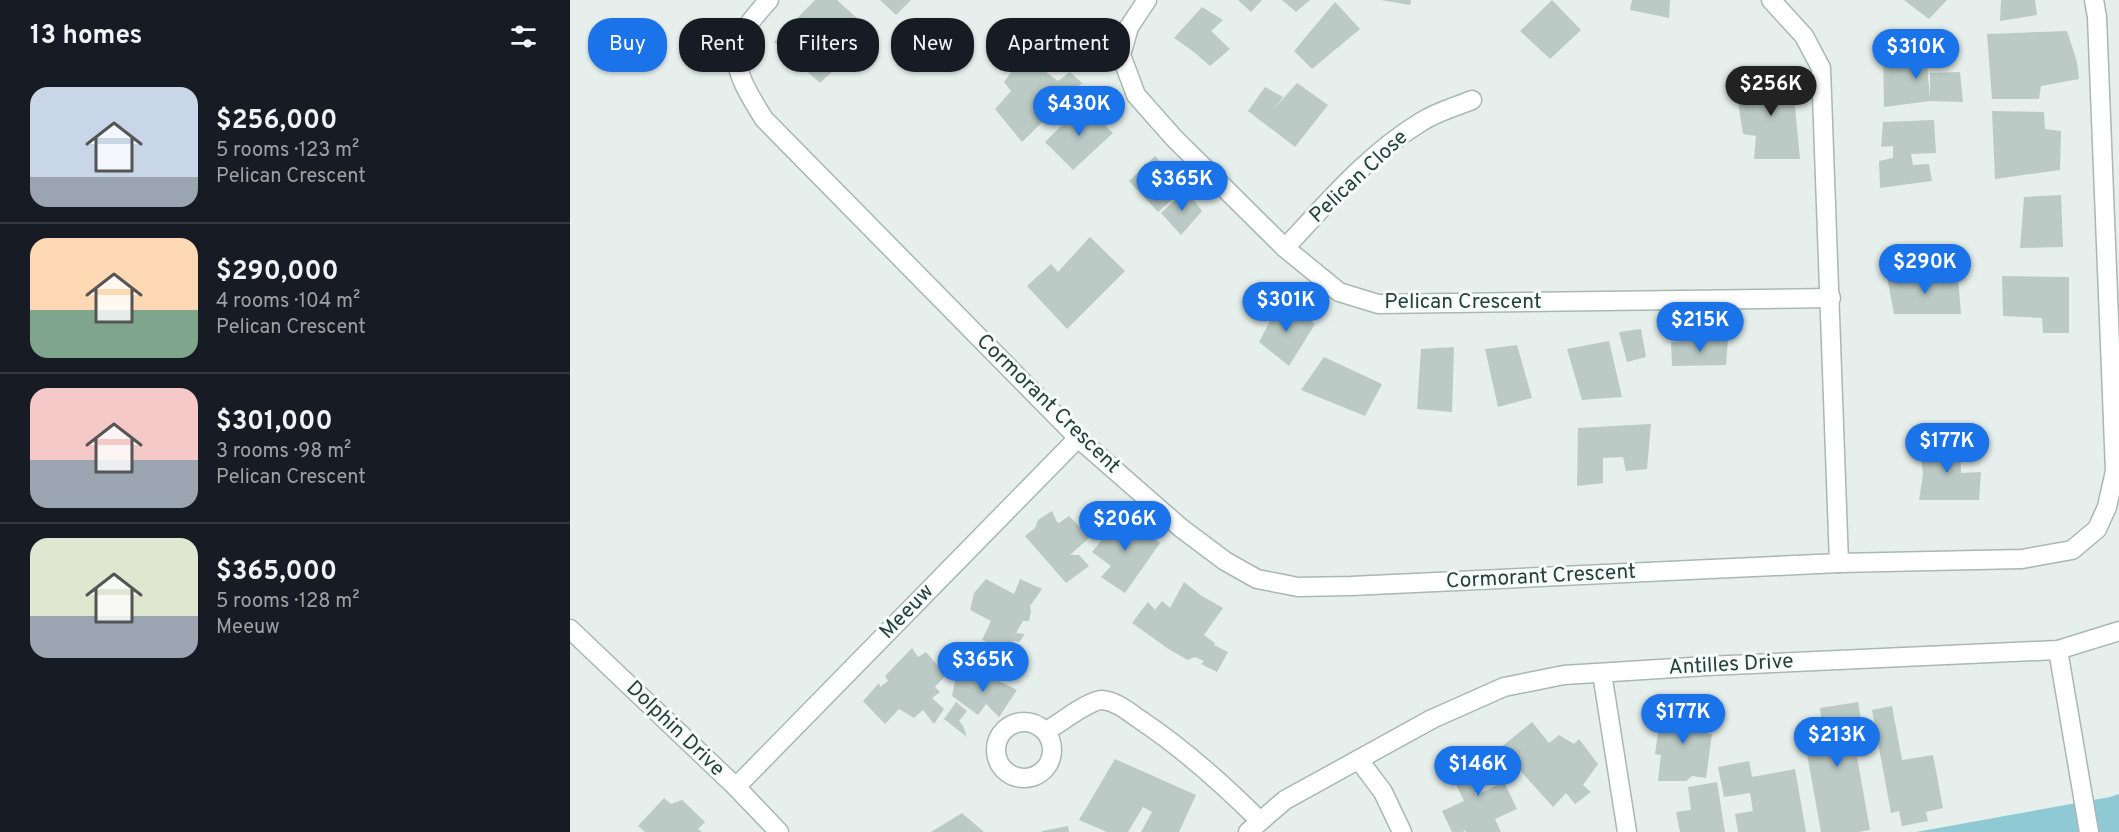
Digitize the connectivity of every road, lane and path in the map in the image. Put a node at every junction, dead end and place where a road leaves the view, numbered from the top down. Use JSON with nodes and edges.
{"nodes":[{"id":1,"x":769,"y":0,"type":"edge"},
{"id":2,"x":1147,"y":0,"type":"edge"},
{"id":3,"x":1771,"y":0,"type":"edge"},
{"id":4,"x":2094,"y":0,"type":"edge"},
{"id":5,"x":1472,"y":100,"type":"dead end"},
{"id":6,"x":1285,"y":248,"type":"junction"},
{"id":7,"x":1831,"y":298,"type":"junction"},
{"id":8,"x":1078,"y":438,"type":"junction"},
{"id":9,"x":1839,"y":563,"type":"junction"},
{"id":10,"x":570,"y":629,"type":"edge"},
{"id":11,"x":2119,"y":631,"type":"edge"},
{"id":12,"x":2058,"y":650,"type":"junction"},
{"id":13,"x":1602,"y":673,"type":"junction"},
{"id":14,"x":1046,"y":731,"type":"dead end"},
{"id":15,"x":1359,"y":760,"type":"junction"},
{"id":16,"x":736,"y":787,"type":"junction"},
{"id":17,"x":1254,"y":826,"type":"edge"},
{"id":18,"x":779,"y":832,"type":"edge"},
{"id":19,"x":1402,"y":832,"type":"edge"},
{"id":20,"x":1627,"y":832,"type":"edge"},
{"id":21,"x":2089,"y":832,"type":"edge"}],
"edges":[{"from":1,"to":8,"type":"street","name":"Cormorant Crescent"},
{"from":2,"to":6,"type":"street","name":"Pelican Crescent"},
{"from":3,"to":7,"type":"street"},
{"from":4,"to":9,"type":"street","name":"Cormorant Crescent"},
{"from":5,"to":6,"type":"street","name":"Pelican Close"},
{"from":6,"to":7,"type":"street","name":"Pelican Crescent"},
{"from":7,"to":9,"type":"street"},
{"from":8,"to":9,"type":"street","name":"Cormorant Crescent"},
{"from":8,"to":16,"type":"street","name":"Meeuw"},
{"from":10,"to":16,"type":"street","name":"Dolphin Drive"},
{"from":11,"to":12,"type":"street","name":"Antilles Drive"},
{"from":12,"to":13,"type":"street","name":"Antilles Drive"},
{"from":12,"to":21,"type":"street"},
{"from":13,"to":15,"type":"street","name":"Antilles Drive"},
{"from":13,"to":20,"type":"street"},
{"from":14,"to":17,"type":"street"},
{"from":15,"to":17,"type":"street","name":"Antilles Drive"},
{"from":15,"to":19,"type":"street"},
{"from":16,"to":18,"type":"street","name":"Dolphin Drive"}]}
